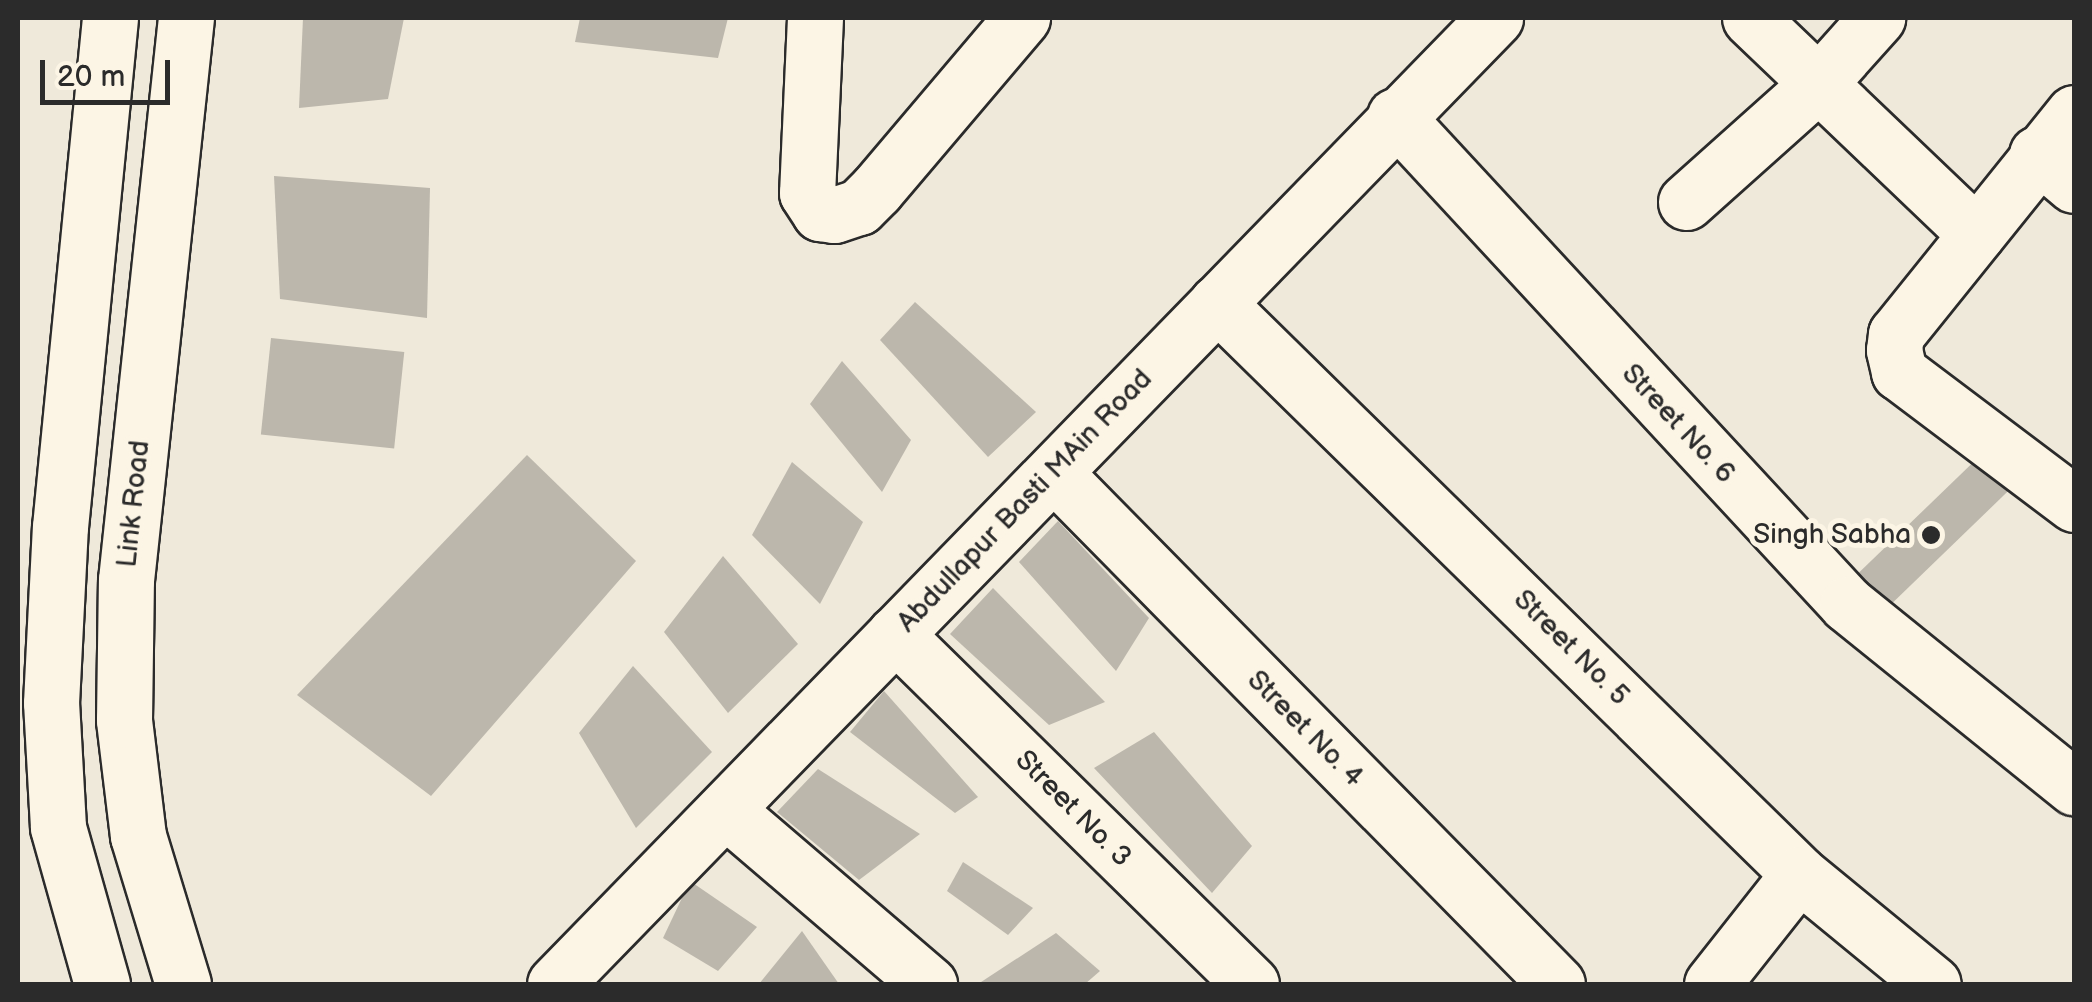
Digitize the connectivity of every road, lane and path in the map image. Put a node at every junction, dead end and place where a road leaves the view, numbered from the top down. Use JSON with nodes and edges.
{"nodes":[{"id":1,"x":110,"y":18,"type":"edge"},
{"id":2,"x":186,"y":18,"type":"edge"},
{"id":3,"x":814,"y":18,"type":"edge"},
{"id":4,"x":1022,"y":18,"type":"edge"},
{"id":5,"x":1495,"y":18,"type":"edge"},
{"id":6,"x":1750,"y":18,"type":"edge"},
{"id":7,"x":1877,"y":18,"type":"edge"},
{"id":8,"x":1818,"y":84,"type":"junction"},
{"id":9,"x":2074,"y":113,"type":"edge"},
{"id":10,"x":1395,"y":116,"type":"junction"},
{"id":11,"x":2056,"y":169,"type":"edge"},
{"id":12,"x":1686,"y":202,"type":"dead end"},
{"id":13,"x":1976,"y":234,"type":"junction"},
{"id":14,"x":1217,"y":303,"type":"junction"},
{"id":15,"x":1054,"y":472,"type":"junction"},
{"id":16,"x":2074,"y":504,"type":"edge"},
{"id":17,"x":895,"y":634,"type":"junction"},
{"id":18,"x":2074,"y":787,"type":"edge"},
{"id":19,"x":728,"y":812,"type":"junction"},
{"id":20,"x":1799,"y":874,"type":"junction"},
{"id":21,"x":102,"y":984,"type":"edge"},
{"id":22,"x":182,"y":984,"type":"edge"},
{"id":23,"x":555,"y":984,"type":"edge"},
{"id":24,"x":929,"y":984,"type":"edge"},
{"id":25,"x":1250,"y":984,"type":"edge"},
{"id":26,"x":1557,"y":984,"type":"edge"},
{"id":27,"x":1712,"y":984,"type":"edge"},
{"id":28,"x":1933,"y":984,"type":"edge"}],
"edges":[{"from":1,"to":21,"type":"street"},
{"from":2,"to":22,"type":"street","name":"Link Road"},
{"from":3,"to":4,"type":"street"},
{"from":5,"to":10,"type":"street","name":"Abdullapur Basti MAin Road"},
{"from":6,"to":8,"type":"street"},
{"from":7,"to":8,"type":"street"},
{"from":8,"to":12,"type":"street"},
{"from":8,"to":13,"type":"street"},
{"from":9,"to":11,"type":"street"},
{"from":10,"to":14,"type":"street","name":"Abdullapur Basti MAin Road"},
{"from":10,"to":18,"type":"street","name":"Street No. 6"},
{"from":11,"to":13,"type":"street"},
{"from":13,"to":16,"type":"street"},
{"from":14,"to":15,"type":"street","name":"Abdullapur Basti MAin Road"},
{"from":14,"to":20,"type":"street","name":"Street No. 5"},
{"from":15,"to":17,"type":"street","name":"Abdullapur Basti MAin Road"},
{"from":15,"to":26,"type":"street","name":"Street No. 4"},
{"from":17,"to":19,"type":"street","name":"Abdullapur Basti MAin Road"},
{"from":17,"to":25,"type":"street","name":"Street No. 3"},
{"from":19,"to":23,"type":"street","name":"Abdullapur Basti MAin Road"},
{"from":19,"to":24,"type":"street"},
{"from":20,"to":27,"type":"street"},
{"from":20,"to":28,"type":"street","name":"Street No. 5"}]}
